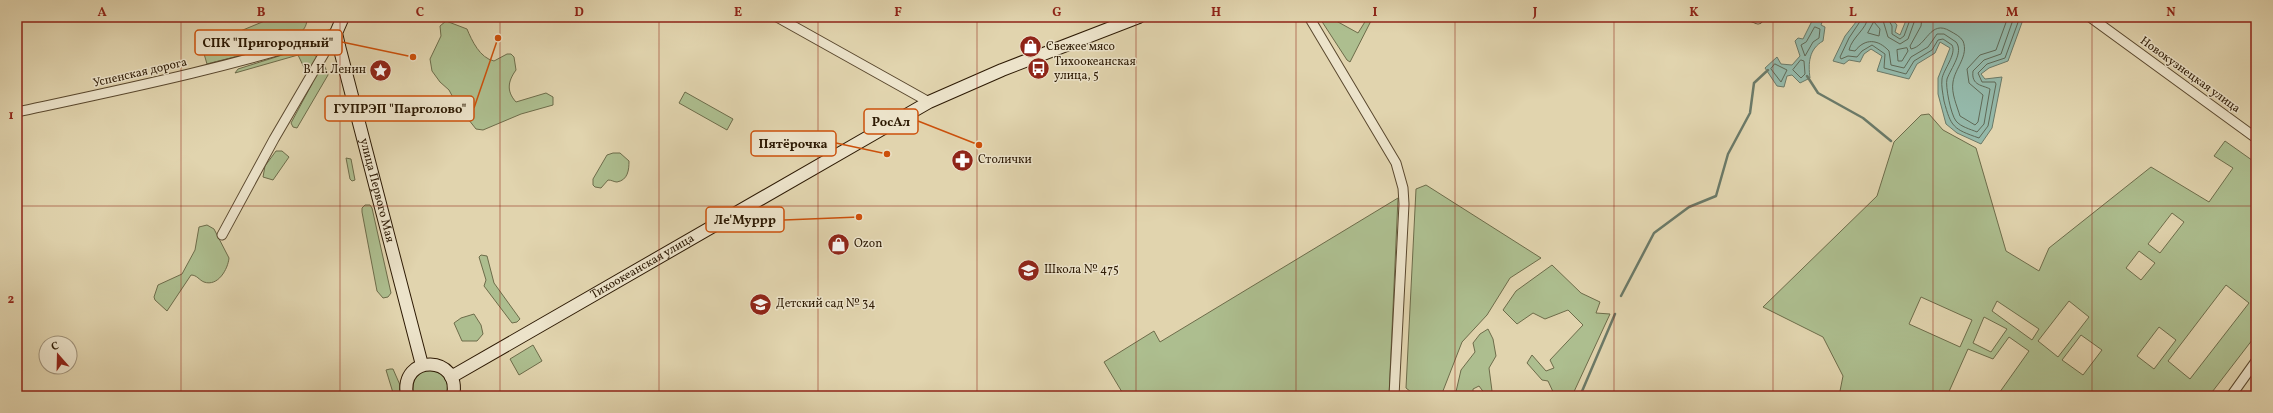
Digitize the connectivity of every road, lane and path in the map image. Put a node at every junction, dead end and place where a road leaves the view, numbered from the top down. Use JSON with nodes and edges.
{"nodes":[{"id":1,"x":343,"y":17,"type":"edge"},
{"id":2,"x":777,"y":17,"type":"edge"},
{"id":3,"x":1139,"y":17,"type":"edge"},
{"id":4,"x":1309,"y":17,"type":"edge"},
{"id":5,"x":2090,"y":17,"type":"edge"},
{"id":6,"x":336,"y":33,"type":"junction"},
{"id":7,"x":929,"y":102,"type":"junction"},
{"id":8,"x":17,"y":112,"type":"edge"},
{"id":9,"x":2256,"y":138,"type":"edge"},
{"id":10,"x":222,"y":235,"type":"dead end"},
{"id":11,"x":2256,"y":361,"type":"edge"},
{"id":12,"x":422,"y":365,"type":"junction"},
{"id":13,"x":452,"y":377,"type":"junction"},
{"id":14,"x":407,"y":396,"type":"edge"},
{"id":15,"x":453,"y":396,"type":"edge"},
{"id":16,"x":1394,"y":396,"type":"edge"},
{"id":17,"x":2231,"y":396,"type":"edge"}],
"edges":[{"from":1,"to":6,"type":"street"},
{"from":2,"to":7,"type":"street"},
{"from":3,"to":7,"type":"street","name":"Тихоокеанская улица"},
{"from":4,"to":16,"type":"street"},
{"from":5,"to":9,"type":"street","name":"Новокузнецкая улица"},
{"from":6,"to":8,"type":"street","name":"Успенская дорога"},
{"from":6,"to":10,"type":"street"},
{"from":6,"to":12,"type":"street","name":"улица Первого Мая"},
{"from":7,"to":13,"type":"street","name":"Тихоокеанская улица"},
{"from":11,"to":17,"type":"street"},
{"from":12,"to":13,"type":"street"},
{"from":12,"to":14,"type":"street"},
{"from":13,"to":15,"type":"street"}]}
